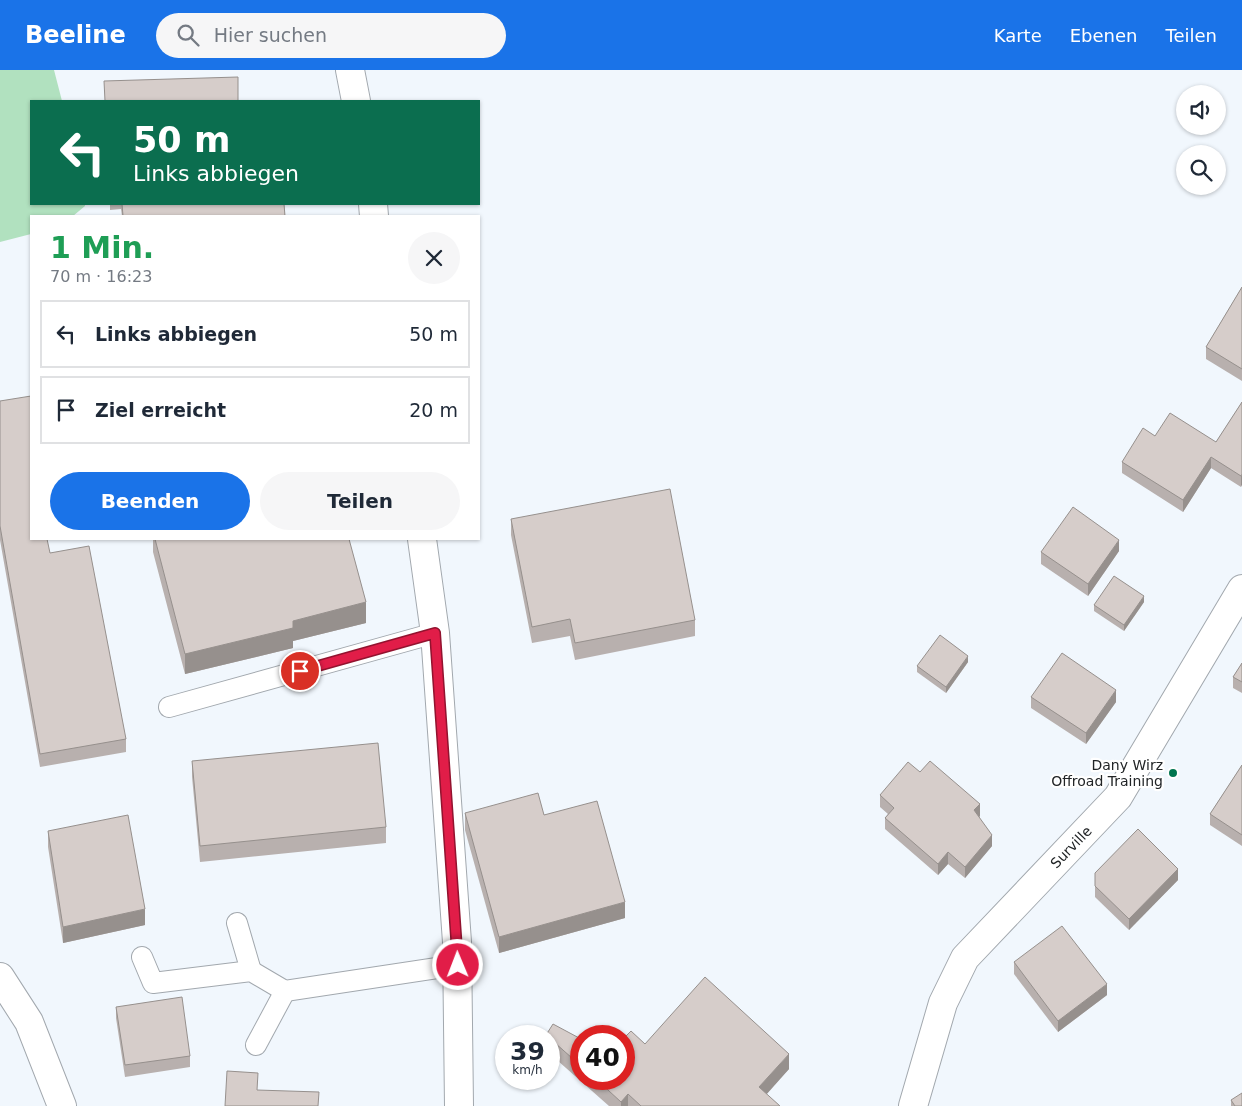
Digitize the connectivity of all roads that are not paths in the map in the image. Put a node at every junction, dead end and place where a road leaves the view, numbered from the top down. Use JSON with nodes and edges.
{"nodes":[{"id":1,"x":350,"y":70,"type":"edge"},
{"id":2,"x":356,"y":100,"type":"edge"},
{"id":3,"x":422,"y":540,"type":"edge"},
{"id":4,"x":1242,"y":589,"type":"edge"},
{"id":5,"x":435,"y":633,"type":"junction"},
{"id":6,"x":169,"y":707,"type":"dead end"},
{"id":7,"x":237,"y":923,"type":"dead end"},
{"id":8,"x":142,"y":957,"type":"dead end"},
{"id":9,"x":458,"y":965,"type":"junction"},
{"id":10,"x":251,"y":971,"type":"junction"},
{"id":11,"x":0,"y":977,"type":"edge"},
{"id":12,"x":285,"y":991,"type":"junction"},
{"id":13,"x":256,"y":1045,"type":"dead end"},
{"id":14,"x":62,"y":1106,"type":"edge"},
{"id":15,"x":460,"y":1106,"type":"edge"},
{"id":16,"x":913,"y":1106,"type":"edge"}],
"edges":[{"from":1,"to":2,"type":"street"},
{"from":3,"to":5,"type":"street"},
{"from":4,"to":16,"type":"street","name":"Surville"},
{"from":5,"to":6,"type":"lane"},
{"from":5,"to":9,"type":"street"},
{"from":7,"to":10,"type":"lane"},
{"from":8,"to":10,"type":"lane"},
{"from":9,"to":12,"type":"lane"},
{"from":9,"to":15,"type":"street"},
{"from":10,"to":12,"type":"lane"},
{"from":11,"to":14,"type":"street"},
{"from":12,"to":13,"type":"lane"}]}
